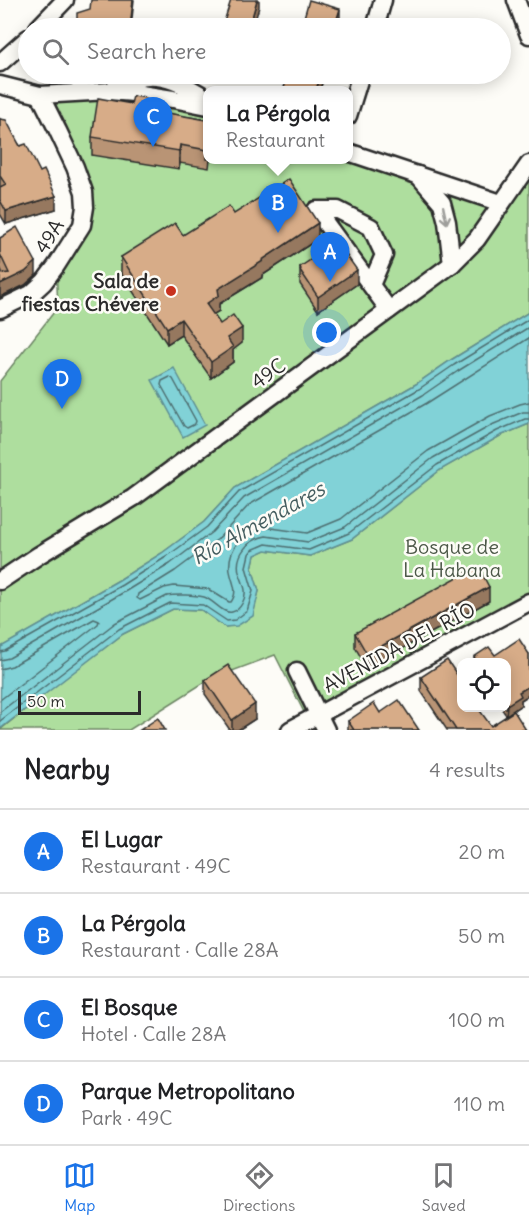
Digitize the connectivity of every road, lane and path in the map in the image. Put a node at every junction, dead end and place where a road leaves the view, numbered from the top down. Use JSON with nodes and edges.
{"nodes":[{"id":1,"x":65,"y":0,"type":"edge"},
{"id":2,"x":383,"y":0,"type":"edge"},
{"id":3,"x":516,"y":0,"type":"edge"},
{"id":4,"x":529,"y":2,"type":"edge"},
{"id":5,"x":48,"y":18,"type":"edge"},
{"id":6,"x":378,"y":18,"type":"edge"},
{"id":7,"x":529,"y":35,"type":"edge"},
{"id":8,"x":18,"y":47,"type":"edge"},
{"id":9,"x":0,"y":63,"type":"edge"},
{"id":10,"x":124,"y":84,"type":"edge"},
{"id":11,"x":182,"y":84,"type":"edge"},
{"id":12,"x":358,"y":84,"type":"edge"},
{"id":13,"x":0,"y":85,"type":"edge"},
{"id":14,"x":108,"y":91,"type":"junction"},
{"id":15,"x":40,"y":95,"type":"junction"},
{"id":16,"x":203,"y":96,"type":"edge"},
{"id":17,"x":353,"y":100,"type":"edge"},
{"id":18,"x":203,"y":105,"type":"edge"},
{"id":19,"x":353,"y":154,"type":"edge"},
{"id":20,"x":529,"y":164,"type":"edge"},
{"id":21,"x":417,"y":175,"type":"junction"},
{"id":22,"x":501,"y":203,"type":"junction"},
{"id":23,"x":452,"y":264,"type":"junction"},
{"id":24,"x":371,"y":285,"type":"junction"},
{"id":25,"x":0,"y":309,"type":"edge"},
{"id":26,"x":389,"y":310,"type":"junction"},
{"id":27,"x":0,"y":581,"type":"edge"},
{"id":28,"x":529,"y":602,"type":"edge"},
{"id":29,"x":297,"y":671,"type":"dead end"},
{"id":30,"x":318,"y":715,"type":"junction"},
{"id":31,"x":290,"y":730,"type":"edge"},
{"id":32,"x":326,"y":730,"type":"edge"}],
"edges":[{"from":1,"to":5,"type":"street"},
{"from":2,"to":6,"type":"street"},
{"from":3,"to":4,"type":"street"},
{"from":3,"to":7,"type":"street"},
{"from":8,"to":9,"type":"street"},
{"from":10,"to":14,"type":"street"},
{"from":11,"to":16,"type":"street"},
{"from":12,"to":17,"type":"street"},
{"from":13,"to":15,"type":"street"},
{"from":14,"to":15,"type":"street"},
{"from":14,"to":18,"type":"street"},
{"from":15,"to":25,"type":"street","name":"49A"},
{"from":19,"to":21,"type":"street"},
{"from":20,"to":22,"type":"street","name":"49C"},
{"from":21,"to":22,"type":"street"},
{"from":21,"to":23,"type":"street","one_way":true},
{"from":22,"to":23,"type":"street","name":"49C"},
{"from":23,"to":26,"type":"street","name":"49C"},
{"from":24,"to":24,"type":"street"},
{"from":24,"to":26,"type":"street"},
{"from":26,"to":27,"type":"street","name":"49C"},
{"from":28,"to":30,"type":"street","name":"AVENIDA DEL RÍO"},
{"from":29,"to":30,"type":"street"},
{"from":30,"to":31,"type":"street","name":"AVENIDA DEL RÍO"},
{"from":30,"to":32,"type":"street"}]}
